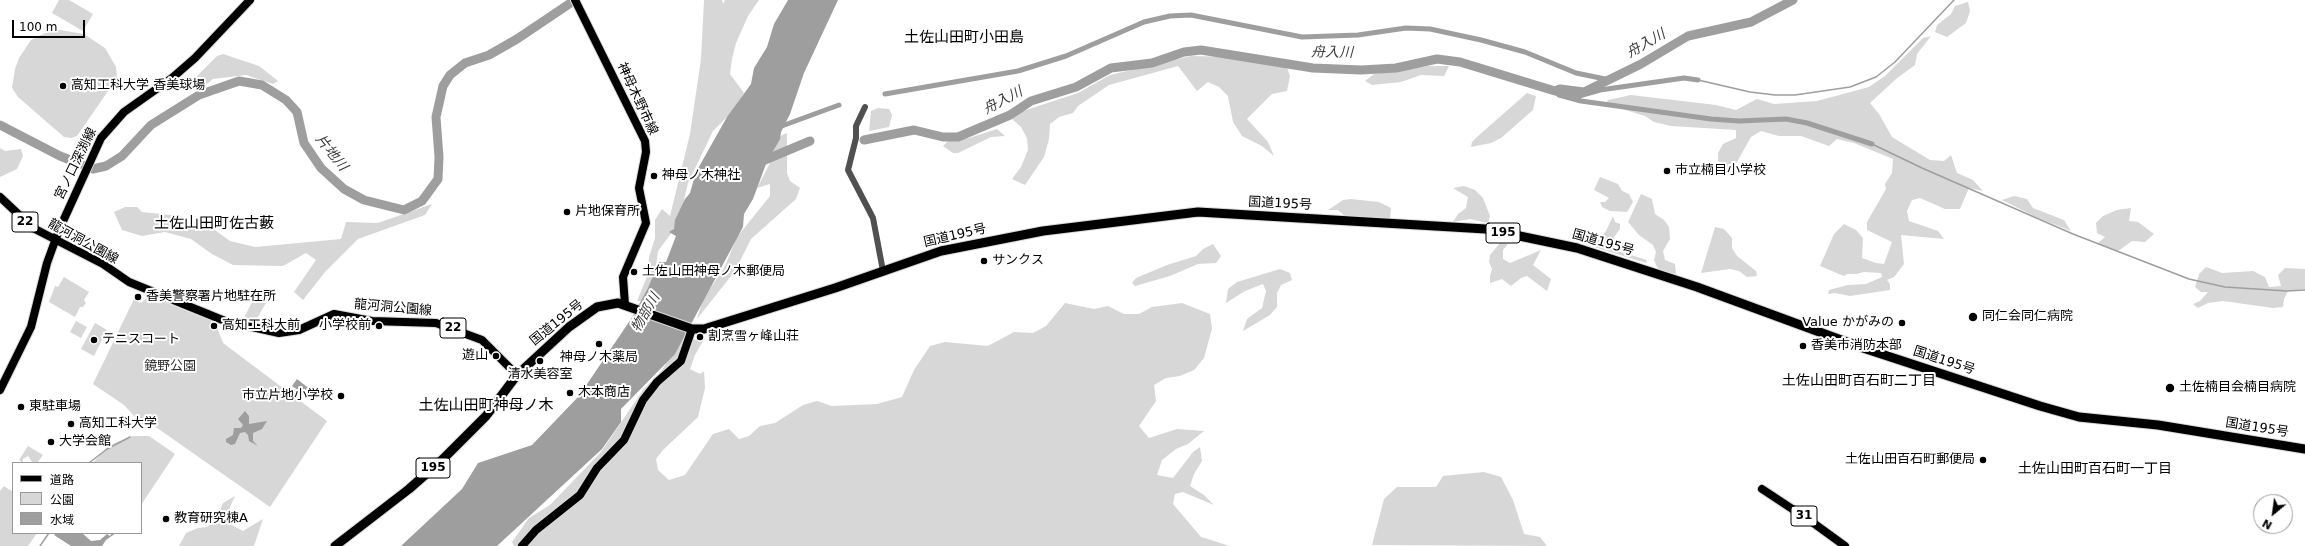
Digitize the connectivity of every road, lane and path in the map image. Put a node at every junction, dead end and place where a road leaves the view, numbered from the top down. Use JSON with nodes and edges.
{"nodes":[{"id":1,"x":250,"y":0,"type":"edge"},
{"id":2,"x":575,"y":0,"type":"edge"},
{"id":3,"x":864,"y":107,"type":"dead end"},
{"id":4,"x":0,"y":197,"type":"edge"},
{"id":5,"x":55,"y":240,"type":"junction"},
{"id":6,"x":883,"y":271,"type":"junction"},
{"id":7,"x":628,"y":306,"type":"junction"},
{"id":8,"x":689,"y":328,"type":"junction"},
{"id":9,"x":517,"y":375,"type":"junction"},
{"id":10,"x":0,"y":390,"type":"edge"},
{"id":11,"x":2305,"y":449,"type":"edge"},
{"id":12,"x":1762,"y":489,"type":"dead end"},
{"id":13,"x":335,"y":546,"type":"edge"},
{"id":14,"x":522,"y":546,"type":"edge"},
{"id":15,"x":1845,"y":546,"type":"edge"}],
"edges":[{"from":1,"to":5,"type":"main road","name":"宮ノ口深渕線"},
{"from":2,"to":7,"type":"main road","name":"神母木野市線"},
{"from":3,"to":6,"type":"street"},
{"from":4,"to":5,"type":"main road","name":"龍河洞公園線","number":"22"},
{"from":5,"to":9,"type":"main road","name":"龍河洞公園線","number":"22"},
{"from":5,"to":10,"type":"main road","name":"宮ノ口深渕線"},
{"from":6,"to":8,"type":"highway","name":"国道195号","number":"195"},
{"from":6,"to":11,"type":"highway","name":"国道195号","number":"195"},
{"from":7,"to":8,"type":"highway","name":"国道195号","number":"195"},
{"from":7,"to":9,"type":"highway","name":"国道195号","number":"195"},
{"from":8,"to":14,"type":"main road"},
{"from":9,"to":13,"type":"highway","name":"国道195号","number":"195"},
{"from":12,"to":15,"type":"main road","number":"31"}]}
